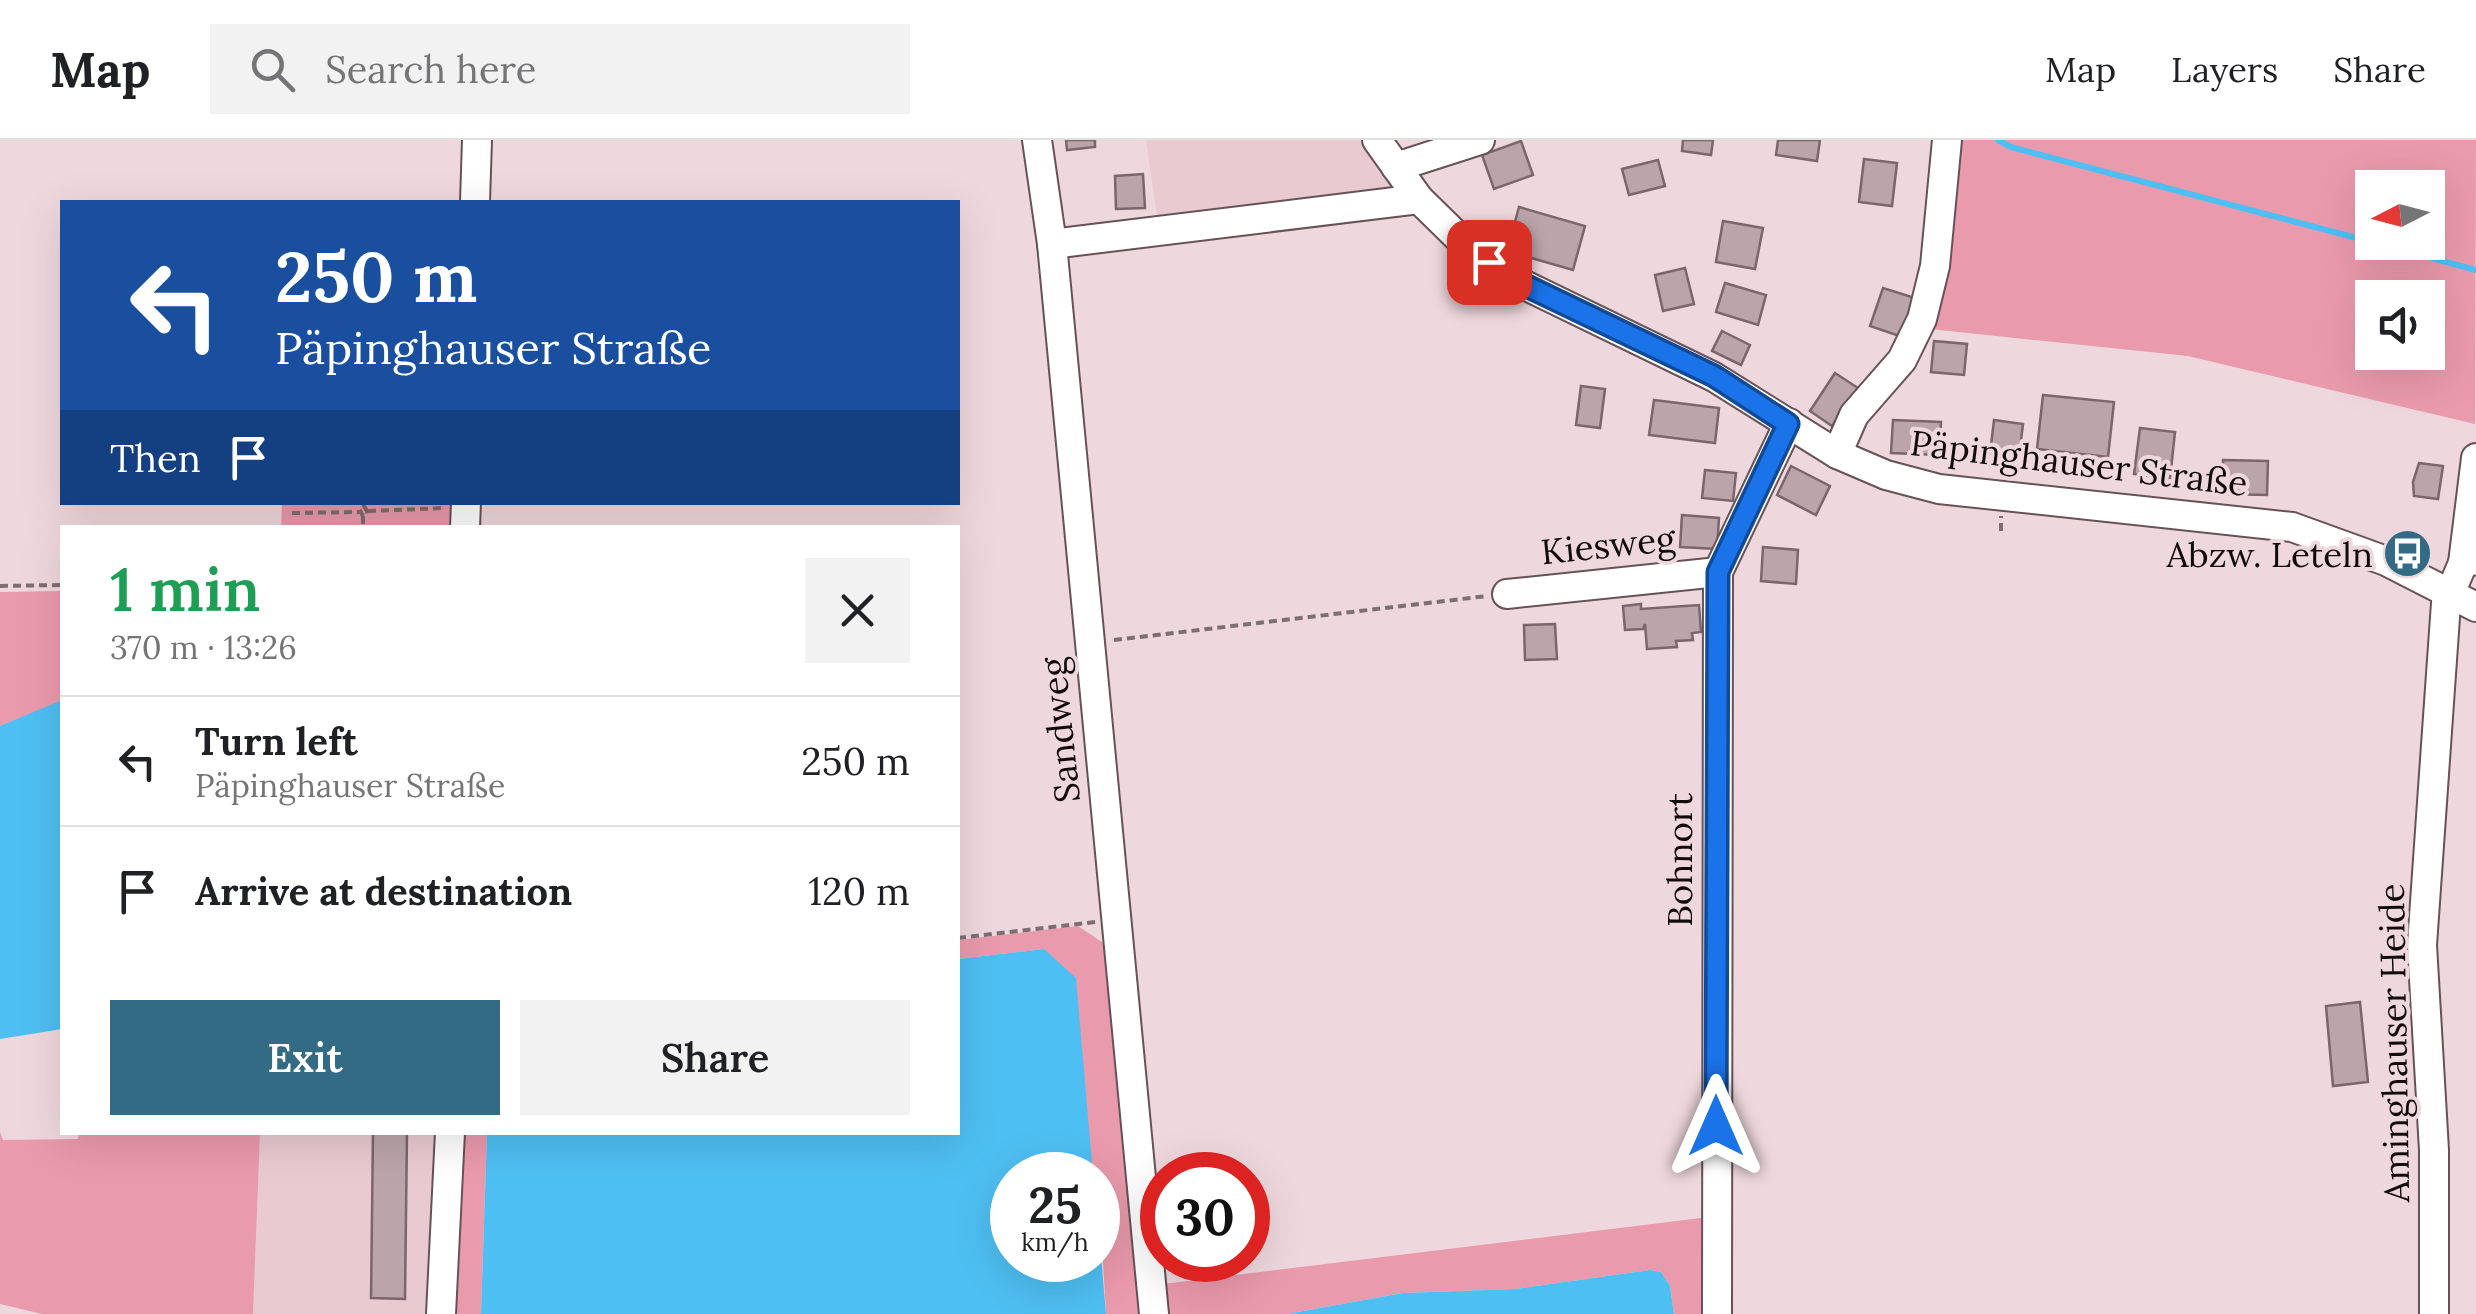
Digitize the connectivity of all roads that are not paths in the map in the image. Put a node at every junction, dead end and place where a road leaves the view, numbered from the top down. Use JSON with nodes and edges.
{"nodes":[{"id":1,"x":477,"y":140,"type":"edge"},
{"id":2,"x":1036,"y":140,"type":"edge"},
{"id":3,"x":1377,"y":140,"type":"edge"},
{"id":4,"x":1480,"y":140,"type":"edge"},
{"id":5,"x":1948,"y":140,"type":"edge"},
{"id":6,"x":1396,"y":167,"type":"junction"},
{"id":7,"x":475,"y":200,"type":"edge"},
{"id":8,"x":1419,"y":200,"type":"junction"},
{"id":9,"x":1052,"y":244,"type":"junction"},
{"id":10,"x":1788,"y":424,"type":"junction"},
{"id":11,"x":1837,"y":454,"type":"junction"},
{"id":12,"x":2476,"y":458,"type":"edge"},
{"id":13,"x":2470,"y":562,"type":"edge"},
{"id":14,"x":1718,"y":572,"type":"junction"},
{"id":15,"x":2449,"y":591,"type":"junction"},
{"id":16,"x":1507,"y":594,"type":"road end"},
{"id":17,"x":2476,"y":607,"type":"edge"},
{"id":18,"x":450,"y":1135,"type":"edge"},
{"id":19,"x":441,"y":1314,"type":"edge"},
{"id":20,"x":1154,"y":1314,"type":"edge"},
{"id":21,"x":1717,"y":1314,"type":"edge"},
{"id":22,"x":2434,"y":1314,"type":"edge"}],
"edges":[{"from":1,"to":7,"type":"street"},
{"from":2,"to":9,"type":"street","name":"Sandweg"},
{"from":3,"to":6,"type":"street","name":"Päpinghauser Straße"},
{"from":4,"to":6,"type":"street"},
{"from":5,"to":11,"type":"street"},
{"from":6,"to":8,"type":"street","name":"Päpinghauser Straße"},
{"from":8,"to":9,"type":"street"},
{"from":8,"to":10,"type":"street","name":"Päpinghauser Straße"},
{"from":9,"to":20,"type":"street","name":"Sandweg"},
{"from":10,"to":11,"type":"street","name":"Päpinghauser Straße"},
{"from":10,"to":14,"type":"street","name":"Bohnort"},
{"from":11,"to":15,"type":"street","name":"Päpinghauser Straße"},
{"from":12,"to":13,"type":"street"},
{"from":13,"to":15,"type":"street"},
{"from":14,"to":16,"type":"street","name":"Kiesweg"},
{"from":14,"to":21,"type":"street","name":"Bohnort"},
{"from":15,"to":17,"type":"street","name":"Päpinghauser Straße"},
{"from":15,"to":22,"type":"street","name":"Aminghauser Heide"},
{"from":18,"to":19,"type":"street"}]}
